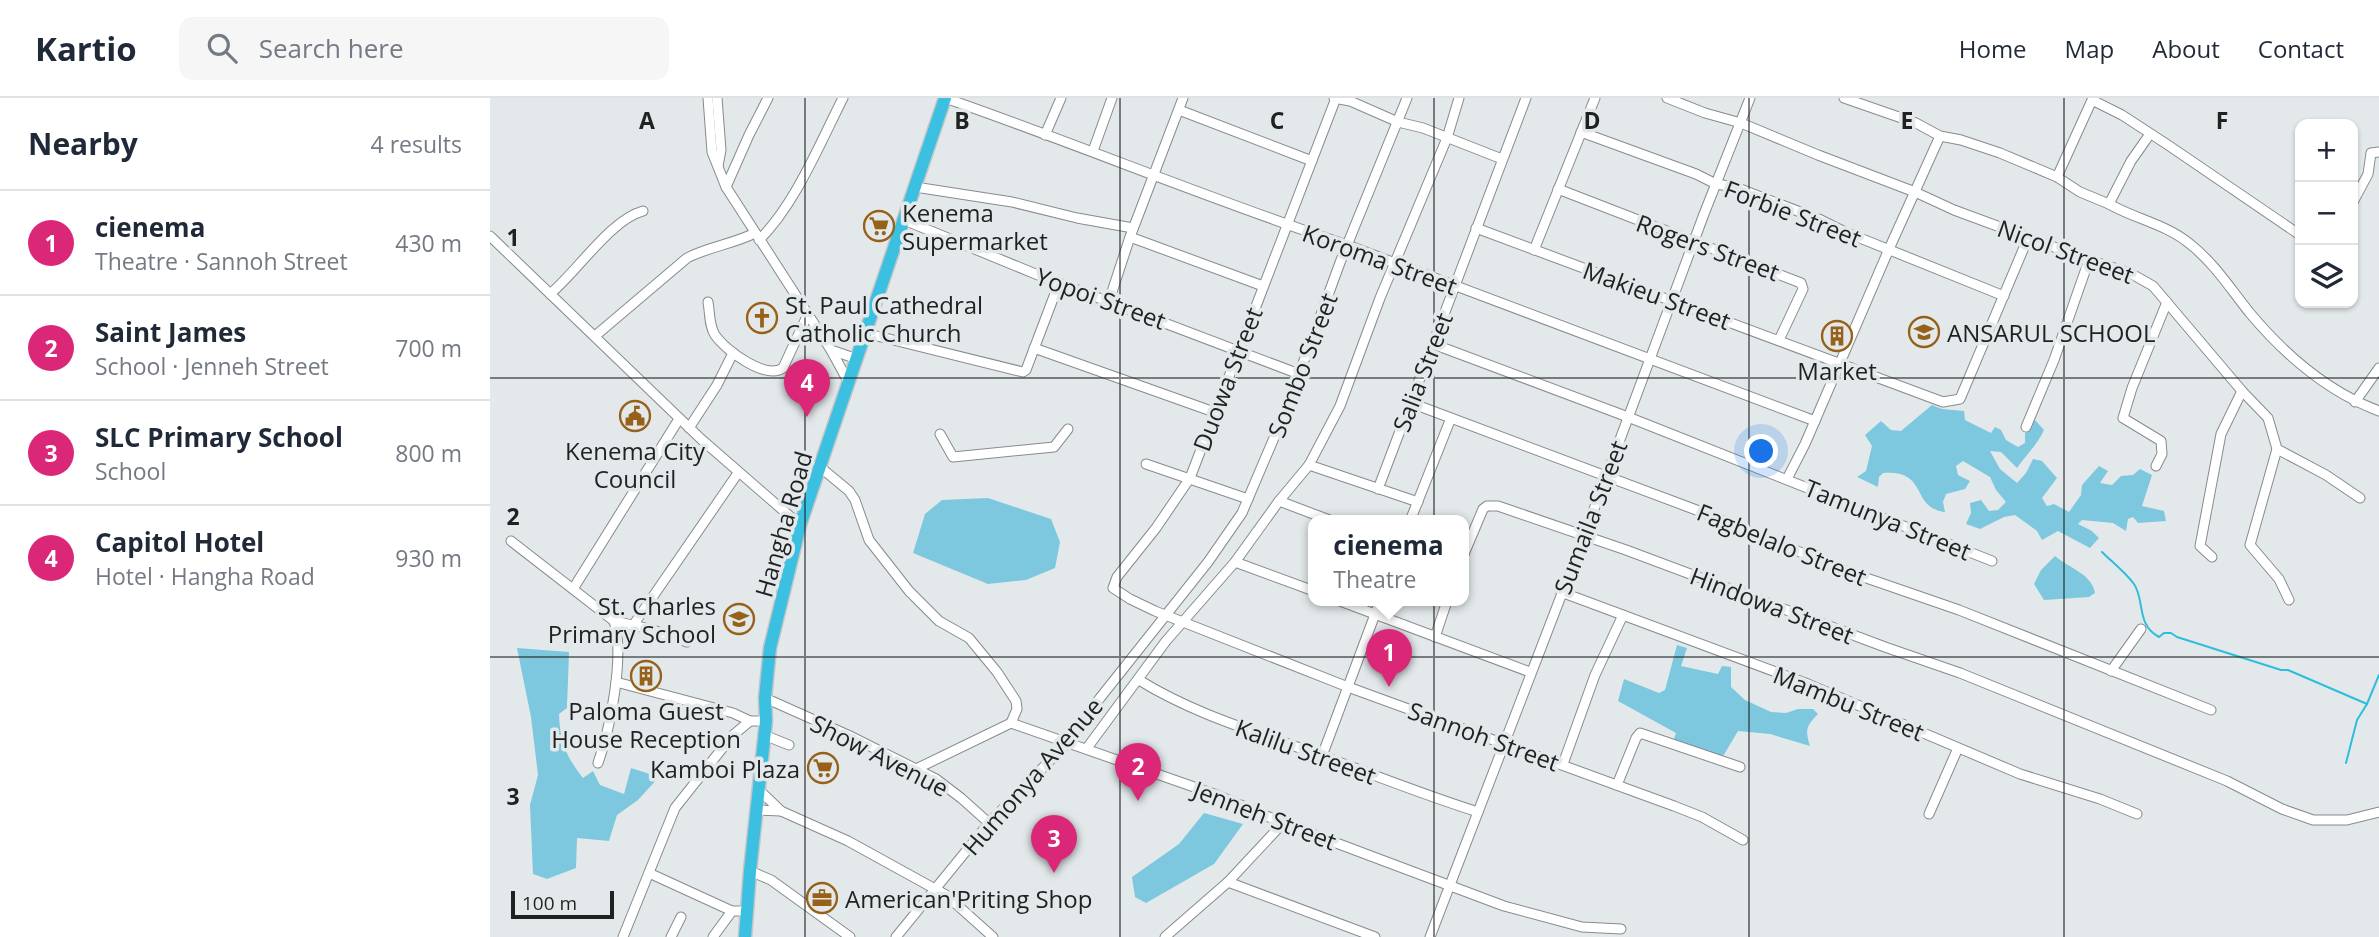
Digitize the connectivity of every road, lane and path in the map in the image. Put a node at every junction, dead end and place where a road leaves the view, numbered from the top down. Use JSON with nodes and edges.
{"nodes":[{"id":1,"x":708,"y":98,"type":"edge"},
{"id":2,"x":717,"y":98,"type":"edge"},
{"id":3,"x":768,"y":98,"type":"edge"},
{"id":4,"x":843,"y":98,"type":"edge"},
{"id":5,"x":946,"y":98,"type":"edge"},
{"id":6,"x":1061,"y":98,"type":"edge"},
{"id":7,"x":1112,"y":98,"type":"edge"},
{"id":8,"x":1183,"y":98,"type":"edge"},
{"id":9,"x":1335,"y":98,"type":"edge"},
{"id":10,"x":1407,"y":98,"type":"edge"},
{"id":11,"x":1459,"y":98,"type":"edge"},
{"id":12,"x":1526,"y":98,"type":"edge"},
{"id":13,"x":1595,"y":98,"type":"edge"},
{"id":14,"x":1667,"y":98,"type":"edge"},
{"id":15,"x":1750,"y":98,"type":"edge"},
{"id":16,"x":1844,"y":98,"type":"edge"},
{"id":17,"x":1179,"y":110,"type":"junction"},
{"id":18,"x":1398,"y":122,"type":"junction"},
{"id":19,"x":1741,"y":122,"type":"junction"},
{"id":20,"x":1581,"y":132,"type":"junction"},
{"id":21,"x":2150,"y":134,"type":"junction"},
{"id":22,"x":1045,"y":135,"type":"junction"},
{"id":23,"x":1940,"y":136,"type":"junction"},
{"id":24,"x":1447,"y":138,"type":"junction"},
{"id":25,"x":1093,"y":151,"type":"junction"},
{"id":26,"x":2379,"y":152,"type":"edge"},
{"id":27,"x":1502,"y":159,"type":"junction"},
{"id":28,"x":1312,"y":161,"type":"junction"},
{"id":29,"x":718,"y":168,"type":"junction"},
{"id":30,"x":1154,"y":176,"type":"junction"},
{"id":31,"x":2057,"y":177,"type":"junction"},
{"id":32,"x":1716,"y":184,"type":"junction"},
{"id":33,"x":726,"y":187,"type":"junction"},
{"id":34,"x":915,"y":187,"type":"junction"},
{"id":35,"x":1558,"y":189,"type":"junction"},
{"id":36,"x":1915,"y":192,"type":"junction"},
{"id":37,"x":2358,"y":193,"type":"edge"},
{"id":38,"x":2109,"y":204,"type":"junction"},
{"id":39,"x":643,"y":211,"type":"dead end"},
{"id":40,"x":904,"y":220,"type":"junction"},
{"id":41,"x":1289,"y":226,"type":"junction"},
{"id":42,"x":1476,"y":228,"type":"junction"},
{"id":43,"x":2295,"y":232,"type":"edge"},
{"id":44,"x":1131,"y":233,"type":"junction"},
{"id":45,"x":490,"y":236,"type":"edge"},
{"id":46,"x":757,"y":236,"type":"junction"},
{"id":47,"x":2028,"y":238,"type":"junction"},
{"id":48,"x":1693,"y":243,"type":"junction"},
{"id":49,"x":1347,"y":245,"type":"junction"},
{"id":50,"x":1889,"y":248,"type":"junction"},
{"id":51,"x":1534,"y":250,"type":"junction"},
{"id":52,"x":2089,"y":260,"type":"junction"},
{"id":53,"x":1395,"y":264,"type":"junction"},
{"id":54,"x":1059,"y":283,"type":"junction"},
{"id":55,"x":1263,"y":286,"type":"junction"},
{"id":56,"x":1455,"y":287,"type":"junction"},
{"id":57,"x":550,"y":294,"type":"junction"},
{"id":58,"x":2004,"y":296,"type":"junction"},
{"id":59,"x":1673,"y":300,"type":"junction"},
{"id":60,"x":1109,"y":301,"type":"junction"},
{"id":61,"x":708,"y":302,"type":"dead end"},
{"id":62,"x":2168,"y":302,"type":"junction"},
{"id":63,"x":808,"y":314,"type":"junction"},
{"id":64,"x":865,"y":334,"type":"junction"},
{"id":65,"x":595,"y":336,"type":"junction"},
{"id":66,"x":1779,"y":340,"type":"junction"},
{"id":67,"x":1433,"y":344,"type":"junction"},
{"id":68,"x":1034,"y":348,"type":"junction"},
{"id":69,"x":1239,"y":349,"type":"junction"},
{"id":70,"x":831,"y":350,"type":"junction"},
{"id":71,"x":733,"y":353,"type":"junction"},
{"id":72,"x":857,"y":359,"type":"junction"},
{"id":73,"x":1649,"y":360,"type":"junction"},
{"id":74,"x":1839,"y":365,"type":"junction"},
{"id":75,"x":2379,"y":368,"type":"edge"},
{"id":76,"x":1299,"y":374,"type":"junction"},
{"id":77,"x":849,"y":383,"type":"junction"},
{"id":78,"x":2242,"y":391,"type":"junction"},
{"id":79,"x":2355,"y":402,"type":"junction"},
{"id":80,"x":1411,"y":403,"type":"junction"},
{"id":81,"x":2379,"y":411,"type":"edge"},
{"id":82,"x":1214,"y":412,"type":"junction"},
{"id":83,"x":1628,"y":417,"type":"junction"},
{"id":84,"x":1451,"y":418,"type":"junction"},
{"id":85,"x":679,"y":419,"type":"junction"},
{"id":86,"x":1815,"y":421,"type":"junction"},
{"id":87,"x":2025,"y":426,"type":"dead end"},
{"id":88,"x":689,"y":428,"type":"junction"},
{"id":89,"x":1068,"y":429,"type":"dead end"},
{"id":90,"x":940,"y":434,"type":"dead end"},
{"id":91,"x":2277,"y":449,"type":"junction"},
{"id":92,"x":1146,"y":464,"type":"dead end"},
{"id":93,"x":1309,"y":465,"type":"junction"},
{"id":94,"x":2156,"y":466,"type":"dead end"},
{"id":95,"x":820,"y":467,"type":"junction"},
{"id":96,"x":738,"y":473,"type":"junction"},
{"id":97,"x":1606,"y":476,"type":"junction"},
{"id":98,"x":1190,"y":478,"type":"junction"},
{"id":99,"x":1787,"y":479,"type":"junction"},
{"id":100,"x":1378,"y":489,"type":"junction"},
{"id":101,"x":2360,"y":498,"type":"dead end"},
{"id":102,"x":1248,"y":499,"type":"junction"},
{"id":103,"x":1279,"y":501,"type":"junction"},
{"id":104,"x":1418,"y":502,"type":"junction"},
{"id":105,"x":1316,"y":515,"type":"edge"},
{"id":106,"x":1413,"y":515,"type":"edge"},
{"id":107,"x":800,"y":525,"type":"junction"},
{"id":108,"x":1584,"y":536,"type":"junction"},
{"id":109,"x":511,"y":541,"type":"dead end"},
{"id":110,"x":1469,"y":542,"type":"edge"},
{"id":111,"x":2213,"y":557,"type":"dead end"},
{"id":112,"x":1992,"y":561,"type":"dead end"},
{"id":113,"x":1235,"y":562,"type":"junction"},
{"id":114,"x":573,"y":589,"type":"junction"},
{"id":115,"x":1308,"y":589,"type":"edge"},
{"id":116,"x":1561,"y":593,"type":"junction"},
{"id":117,"x":2289,"y":600,"type":"dead end"},
{"id":118,"x":1352,"y":606,"type":"edge"},
{"id":119,"x":1378,"y":606,"type":"edge"},
{"id":120,"x":1445,"y":606,"type":"edge"},
{"id":121,"x":1167,"y":615,"type":"junction"},
{"id":122,"x":1623,"y":615,"type":"junction"},
{"id":123,"x":1375,"y":616,"type":"junction"},
{"id":124,"x":1183,"y":621,"type":"junction"},
{"id":125,"x":619,"y":622,"type":"junction"},
{"id":126,"x":634,"y":624,"type":"junction"},
{"id":127,"x":2141,"y":629,"type":"dead end"},
{"id":128,"x":1435,"y":638,"type":"junction"},
{"id":129,"x":687,"y":642,"type":"dead end"},
{"id":130,"x":2111,"y":671,"type":"junction"},
{"id":131,"x":1530,"y":672,"type":"junction"},
{"id":132,"x":1139,"y":680,"type":"junction"},
{"id":133,"x":616,"y":682,"type":"junction"},
{"id":134,"x":1349,"y":687,"type":"junction"},
{"id":135,"x":765,"y":698,"type":"junction"},
{"id":136,"x":2211,"y":710,"type":"dead end"},
{"id":137,"x":750,"y":721,"type":"junction"},
{"id":138,"x":766,"y":721,"type":"junction"},
{"id":139,"x":1011,"y":723,"type":"junction"},
{"id":140,"x":764,"y":735,"type":"junction"},
{"id":141,"x":1067,"y":743,"type":"junction"},
{"id":142,"x":1503,"y":744,"type":"junction"},
{"id":143,"x":789,"y":745,"type":"dead end"},
{"id":144,"x":1087,"y":748,"type":"junction"},
{"id":145,"x":1958,"y":748,"type":"junction"},
{"id":146,"x":1322,"y":756,"type":"junction"},
{"id":147,"x":598,"y":763,"type":"dead end"},
{"id":148,"x":1563,"y":764,"type":"junction"},
{"id":149,"x":1740,"y":767,"type":"dead end"},
{"id":150,"x":916,"y":769,"type":"junction"},
{"id":151,"x":1617,"y":785,"type":"junction"},
{"id":152,"x":758,"y":789,"type":"junction"},
{"id":153,"x":757,"y":810,"type":"junction"},
{"id":154,"x":781,"y":811,"type":"junction"},
{"id":155,"x":1478,"y":812,"type":"junction"},
{"id":156,"x":2379,"y":813,"type":"edge"},
{"id":157,"x":1929,"y":814,"type":"dead end"},
{"id":158,"x":2137,"y":814,"type":"dead end"},
{"id":159,"x":989,"y":823,"type":"junction"},
{"id":160,"x":1283,"y":823,"type":"junction"},
{"id":161,"x":1742,"y":840,"type":"dead end"},
{"id":162,"x":750,"y":871,"type":"junction"},
{"id":163,"x":649,"y":873,"type":"junction"},
{"id":164,"x":1228,"y":881,"type":"junction"},
{"id":165,"x":1449,"y":885,"type":"junction"},
{"id":166,"x":934,"y":890,"type":"junction"},
{"id":167,"x":732,"y":911,"type":"junction"},
{"id":168,"x":747,"y":911,"type":"junction"},
{"id":169,"x":681,"y":917,"type":"dead end"},
{"id":170,"x":1621,"y":929,"type":"dead end"},
{"id":171,"x":1170,"y":936,"type":"edge"},
{"id":172,"x":623,"y":937,"type":"edge"},
{"id":173,"x":671,"y":937,"type":"edge"},
{"id":174,"x":713,"y":937,"type":"edge"},
{"id":175,"x":745,"y":937,"type":"edge"},
{"id":176,"x":850,"y":937,"type":"edge"},
{"id":177,"x":897,"y":937,"type":"edge"},
{"id":178,"x":993,"y":937,"type":"edge"},
{"id":179,"x":1375,"y":937,"type":"edge"},
{"id":180,"x":1430,"y":937,"type":"edge"}],
"edges":[{"from":1,"to":29,"type":"street"},
{"from":2,"to":29,"type":"street"},
{"from":3,"to":33,"type":"street"},
{"from":4,"to":46,"type":"street"},
{"from":5,"to":22,"type":"street","name":"Koroma Street"},
{"from":5,"to":34,"type":"highway","name":"Hangha Road"},
{"from":6,"to":22,"type":"street"},
{"from":7,"to":25,"type":"street"},
{"from":8,"to":17,"type":"street"},
{"from":9,"to":18,"type":"street"},
{"from":9,"to":28,"type":"street","name":"Duowa Street"},
{"from":10,"to":18,"type":"street","name":"Sombo Street"},
{"from":11,"to":24,"type":"street"},
{"from":12,"to":27,"type":"street","name":"Salia Street"},
{"from":13,"to":20,"type":"street"},
{"from":14,"to":19,"type":"street","name":"Nicol Streeet"},
{"from":15,"to":19,"type":"street","name":"Sumaila Street"},
{"from":16,"to":23,"type":"street"},
{"from":17,"to":28,"type":"street"},
{"from":17,"to":30,"type":"street"},
{"from":18,"to":24,"type":"street"},
{"from":18,"to":49,"type":"street","name":"Sombo Street"},
{"from":19,"to":32,"type":"street","name":"Sumaila Street"},
{"from":19,"to":36,"type":"street","name":"Nicol Streeet"},
{"from":20,"to":32,"type":"street","name":"Forbie Street"},
{"from":20,"to":35,"type":"street"},
{"from":21,"to":31,"type":"street"},
{"from":21,"to":38,"type":"street"},
{"from":21,"to":43,"type":"street"},
{"from":22,"to":25,"type":"street","name":"Koroma Street"},
{"from":23,"to":31,"type":"street"},
{"from":23,"to":36,"type":"street"},
{"from":24,"to":27,"type":"street"},
{"from":24,"to":53,"type":"street"},
{"from":25,"to":30,"type":"street","name":"Koroma Street"},
{"from":26,"to":37,"type":"street"},
{"from":27,"to":42,"type":"street","name":"Salia Street"},
{"from":28,"to":41,"type":"street","name":"Duowa Street"},
{"from":29,"to":33,"type":"street"},
{"from":30,"to":41,"type":"street","name":"Koroma Street"},
{"from":30,"to":44,"type":"street"},
{"from":31,"to":38,"type":"street"},
{"from":32,"to":48,"type":"street","name":"Sumaila Street"},
{"from":32,"to":50,"type":"street","name":"Forbie Street"},
{"from":33,"to":46,"type":"street"},
{"from":34,"to":40,"type":"highway","name":"Hangha Road"},
{"from":34,"to":44,"type":"street"},
{"from":35,"to":48,"type":"street","name":"Rogers Street"},
{"from":35,"to":51,"type":"street"},
{"from":36,"to":47,"type":"street","name":"Nicol Streeet"},
{"from":36,"to":50,"type":"street"},
{"from":38,"to":79,"type":"street"},
{"from":39,"to":57,"type":"street"},
{"from":40,"to":54,"type":"street","name":"Yopoi Street"},
{"from":40,"to":64,"type":"highway","name":"Hangha Road"},
{"from":41,"to":49,"type":"street","name":"Koroma Street"},
{"from":41,"to":55,"type":"street","name":"Duowa Street"},
{"from":42,"to":51,"type":"street","name":"Makieu Street"},
{"from":42,"to":56,"type":"street","name":"Salia Street"},
{"from":44,"to":55,"type":"street"},
{"from":44,"to":60,"type":"street"},
{"from":45,"to":57,"type":"street"},
{"from":46,"to":63,"type":"street"},
{"from":46,"to":65,"type":"street"},
{"from":47,"to":52,"type":"street","name":"Nicol Streeet"},
{"from":47,"to":58,"type":"street"},
{"from":48,"to":59,"type":"street","name":"Sumaila Street"},
{"from":48,"to":66,"type":"street","name":"Rogers Street"},
{"from":49,"to":53,"type":"street","name":"Koroma Street"},
{"from":49,"to":76,"type":"street","name":"Sombo Street"},
{"from":50,"to":58,"type":"street","name":"Forbie Street"},
{"from":50,"to":74,"type":"street"},
{"from":51,"to":59,"type":"street","name":"Makieu Street"},
{"from":52,"to":62,"type":"street","name":"Nicol Streeet"},
{"from":52,"to":87,"type":"street"},
{"from":53,"to":56,"type":"street","name":"Koroma Street"},
{"from":53,"to":93,"type":"street"},
{"from":54,"to":60,"type":"street","name":"Yopoi Street"},
{"from":54,"to":68,"type":"street"},
{"from":55,"to":69,"type":"street","name":"Duowa Street"},
{"from":56,"to":67,"type":"street","name":"Salia Street"},
{"from":56,"to":73,"type":"street","name":"Koroma Street"},
{"from":57,"to":65,"type":"street"},
{"from":58,"to":74,"type":"street","name":"Makieu Street"},
{"from":59,"to":66,"type":"street","name":"Makieu Street"},
{"from":59,"to":73,"type":"street","name":"Sumaila Street"},
{"from":60,"to":69,"type":"street","name":"Yopoi Street"},
{"from":61,"to":71,"type":"street"},
{"from":62,"to":78,"type":"street","name":"Nicol Streeet"},
{"from":62,"to":94,"type":"street"},
{"from":63,"to":70,"type":"street"},
{"from":63,"to":71,"type":"street"},
{"from":64,"to":68,"type":"street"},
{"from":64,"to":72,"type":"highway","name":"Hangha Road"},
{"from":65,"to":85,"type":"street"},
{"from":66,"to":74,"type":"street","name":"Makieu Street"},
{"from":67,"to":80,"type":"street","name":"Salia Street"},
{"from":67,"to":83,"type":"street","name":"Tamunya Street"},
{"from":68,"to":82,"type":"street"},
{"from":69,"to":76,"type":"street","name":"Yopoi Street"},
{"from":69,"to":82,"type":"street","name":"Duowa Street"},
{"from":70,"to":72,"type":"street"},
{"from":70,"to":77,"type":"street"},
{"from":71,"to":88,"type":"street"},
{"from":72,"to":77,"type":"highway","name":"Hangha Road"},
{"from":73,"to":83,"type":"street","name":"Sumaila Street"},
{"from":73,"to":86,"type":"street","name":"Koroma Street"},
{"from":74,"to":86,"type":"street"},
{"from":75,"to":79,"type":"street"},
{"from":76,"to":102,"type":"street","name":"Sombo Street"},
{"from":77,"to":95,"type":"highway","name":"Hangha Road"},
{"from":78,"to":91,"type":"street","name":"Nicol Streeet"},
{"from":78,"to":111,"type":"street"},
{"from":79,"to":81,"type":"street"},
{"from":80,"to":84,"type":"street","name":"Fagbelalo Street"},
{"from":80,"to":100,"type":"street","name":"Salia Street"},
{"from":82,"to":98,"type":"street","name":"Duowa Street"},
{"from":83,"to":97,"type":"street","name":"Sumaila Street"},
{"from":83,"to":99,"type":"street","name":"Tamunya Street"},
{"from":84,"to":97,"type":"street","name":"Fagbelalo Street"},
{"from":84,"to":104,"type":"street"},
{"from":85,"to":88,"type":"street"},
{"from":85,"to":114,"type":"street"},
{"from":86,"to":99,"type":"street"},
{"from":88,"to":96,"type":"street"},
{"from":89,"to":90,"type":"street"},
{"from":91,"to":101,"type":"street"},
{"from":91,"to":117,"type":"street"},
{"from":92,"to":98,"type":"street"},
{"from":93,"to":100,"type":"street"},
{"from":93,"to":103,"type":"street"},
{"from":95,"to":107,"type":"highway","name":"Hangha Road"},
{"from":95,"to":139,"type":"street"},
{"from":96,"to":107,"type":"street"},
{"from":96,"to":126,"type":"street"},
{"from":97,"to":108,"type":"street","name":"Sumaila Street"},
{"from":97,"to":130,"type":"street","name":"Fagbelalo Street"},
{"from":98,"to":102,"type":"street"},
{"from":98,"to":121,"type":"street","name":"Duowa Street"},
{"from":99,"to":112,"type":"street","name":"Tamunya Street"},
{"from":100,"to":104,"type":"street"},
{"from":102,"to":121,"type":"street","name":"Sombo Street"},
{"from":103,"to":105,"type":"street"},
{"from":103,"to":113,"type":"street"},
{"from":104,"to":106,"type":"street"},
{"from":107,"to":135,"type":"highway","name":"Hangha Road"},
{"from":108,"to":110,"type":"street","name":"Hindowa Street"},
{"from":108,"to":116,"type":"street","name":"Sumaila Street"},
{"from":108,"to":156,"type":"street","name":"Hindowa Street"},
{"from":109,"to":114,"type":"street"},
{"from":113,"to":115,"type":"street"},
{"from":113,"to":124,"type":"street"},
{"from":114,"to":125,"type":"street"},
{"from":116,"to":122,"type":"street","name":"Mambu Street"},
{"from":116,"to":131,"type":"street","name":"Sumaila Street"},
{"from":118,"to":123,"type":"street"},
{"from":119,"to":123,"type":"street"},
{"from":120,"to":128,"type":"street"},
{"from":121,"to":124,"type":"street","name":"Sannoh Street"},
{"from":121,"to":141,"type":"street","name":"Humonya Avenue"},
{"from":122,"to":145,"type":"street","name":"Mambu Street"},
{"from":122,"to":148,"type":"street"},
{"from":123,"to":128,"type":"street"},
{"from":123,"to":134,"type":"street"},
{"from":124,"to":132,"type":"street"},
{"from":124,"to":134,"type":"street","name":"Sannoh Street"},
{"from":125,"to":126,"type":"street"},
{"from":125,"to":133,"type":"street"},
{"from":126,"to":129,"type":"street"},
{"from":127,"to":130,"type":"street"},
{"from":128,"to":131,"type":"street"},
{"from":130,"to":136,"type":"street","name":"Fagbelalo Street"},
{"from":131,"to":142,"type":"street","name":"Sumaila Street"},
{"from":132,"to":144,"type":"street"},
{"from":132,"to":146,"type":"street","name":"Kalilu Streeet"},
{"from":133,"to":137,"type":"street"},
{"from":133,"to":147,"type":"street"},
{"from":134,"to":142,"type":"street","name":"Sannoh Street"},
{"from":134,"to":146,"type":"street"},
{"from":135,"to":138,"type":"highway","name":"Hangha Road"},
{"from":135,"to":150,"type":"street","name":"Show Avenue"},
{"from":137,"to":138,"type":"street"},
{"from":137,"to":163,"type":"street"},
{"from":138,"to":140,"type":"highway","name":"Hangha Road"},
{"from":139,"to":141,"type":"street","name":"Jenneh Street"},
{"from":139,"to":150,"type":"street"},
{"from":140,"to":143,"type":"street"},
{"from":140,"to":152,"type":"highway","name":"Hangha Road"},
{"from":141,"to":144,"type":"street","name":"Jenneh Street"},
{"from":141,"to":159,"type":"street","name":"Humonya Avenue"},
{"from":142,"to":148,"type":"street","name":"Sannoh Street"},
{"from":142,"to":155,"type":"street","name":"Sumaila Street"},
{"from":144,"to":160,"type":"street","name":"Jenneh Street"},
{"from":145,"to":157,"type":"street"},
{"from":145,"to":158,"type":"street","name":"Mambu Street"},
{"from":146,"to":155,"type":"street","name":"Kalilu Streeet"},
{"from":148,"to":151,"type":"street","name":"Sannoh Street"},
{"from":149,"to":151,"type":"street"},
{"from":150,"to":159,"type":"street","name":"Show Avenue"},
{"from":151,"to":161,"type":"street","name":"Sannoh Street"},
{"from":152,"to":153,"type":"highway","name":"Hangha Road"},
{"from":152,"to":154,"type":"street"},
{"from":153,"to":154,"type":"street"},
{"from":153,"to":162,"type":"highway","name":"Hangha Road"},
{"from":154,"to":166,"type":"street"},
{"from":155,"to":165,"type":"street","name":"Sumaila Street"},
{"from":159,"to":166,"type":"street","name":"Humonya Avenue"},
{"from":160,"to":164,"type":"street"},
{"from":160,"to":165,"type":"street","name":"Jenneh Street"},
{"from":162,"to":168,"type":"highway","name":"Hangha Road"},
{"from":162,"to":176,"type":"street"},
{"from":163,"to":167,"type":"street"},
{"from":163,"to":172,"type":"street"},
{"from":164,"to":171,"type":"street"},
{"from":164,"to":179,"type":"street"},
{"from":165,"to":170,"type":"street","name":"Jenneh Street"},
{"from":165,"to":180,"type":"street","name":"Sumaila Street"},
{"from":166,"to":177,"type":"street","name":"Humonya Avenue"},
{"from":166,"to":178,"type":"street"},
{"from":167,"to":168,"type":"street"},
{"from":167,"to":174,"type":"street"},
{"from":168,"to":175,"type":"highway","name":"Hangha Road"},
{"from":169,"to":173,"type":"street"}]}
